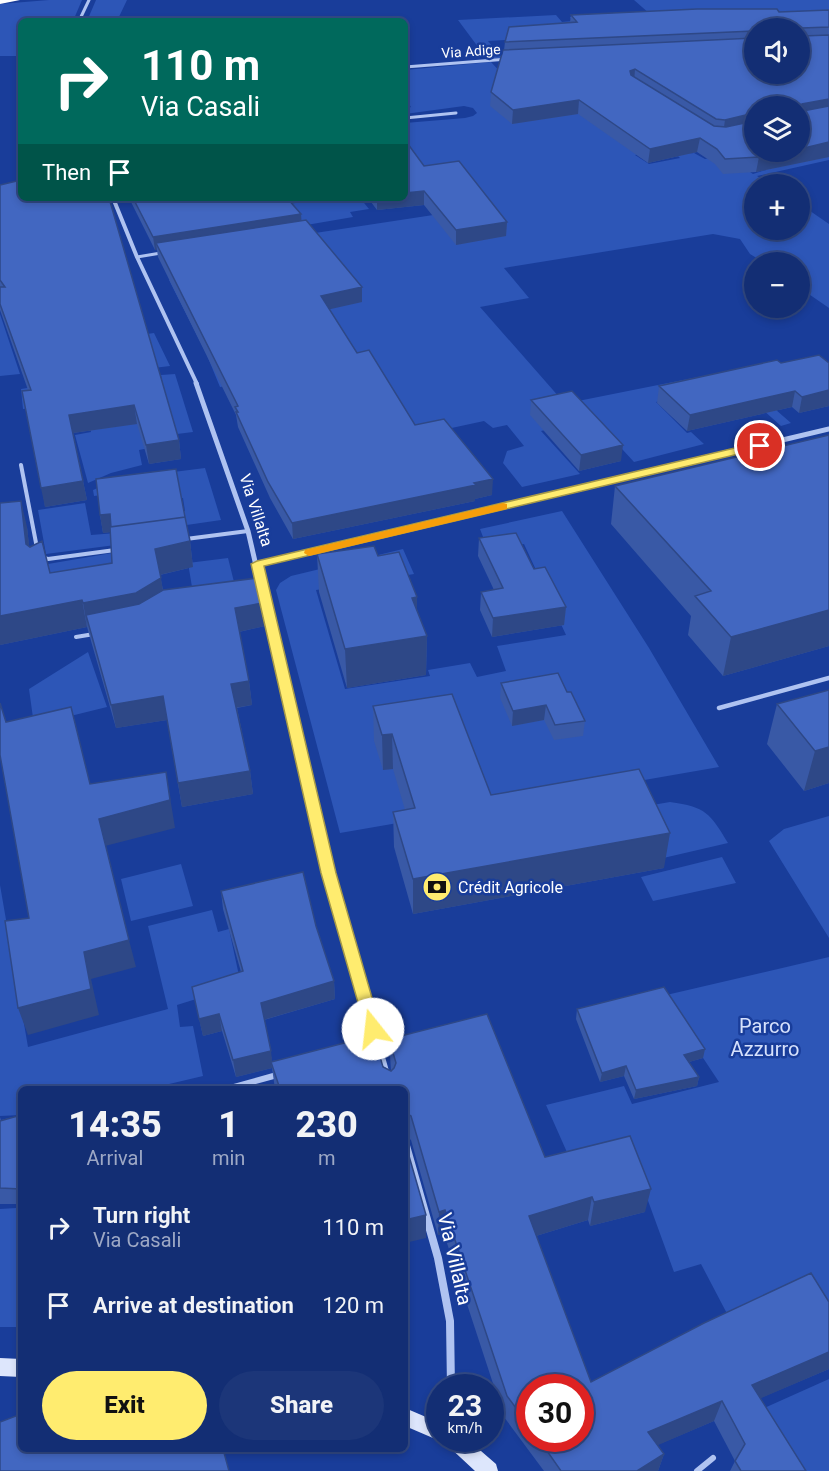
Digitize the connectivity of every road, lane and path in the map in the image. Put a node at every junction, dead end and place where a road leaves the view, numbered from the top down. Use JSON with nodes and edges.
{"nodes":[{"id":1,"x":16,"y":0,"type":"edge"},
{"id":2,"x":89,"y":0,"type":"edge"},
{"id":3,"x":0,"y":2,"type":"edge"},
{"id":4,"x":80,"y":18,"type":"edge"},
{"id":5,"x":511,"y":59,"type":"edge"},
{"id":6,"x":408,"y":67,"type":"edge"},
{"id":7,"x":456,"y":112,"type":"dead end"},
{"id":8,"x":408,"y":118,"type":"edge"},
{"id":9,"x":115,"y":201,"type":"edge"},
{"id":10,"x":171,"y":252,"type":"edge"},
{"id":11,"x":137,"y":257,"type":"junction"},
{"id":12,"x":829,"y":429,"type":"edge"},
{"id":13,"x":21,"y":465,"type":"dead end"},
{"id":14,"x":248,"y":531,"type":"junction"},
{"id":15,"x":178,"y":541,"type":"edge"},
{"id":16,"x":119,"y":549,"type":"edge"},
{"id":17,"x":48,"y":559,"type":"junction"},
{"id":18,"x":42,"y":564,"type":"edge"},
{"id":19,"x":257,"y":564,"type":"junction"},
{"id":20,"x":263,"y":591,"type":"junction"},
{"id":21,"x":252,"y":593,"type":"edge"},
{"id":22,"x":98,"y":633,"type":"edge"},
{"id":23,"x":76,"y":637,"type":"dead end"},
{"id":24,"x":829,"y":678,"type":"edge"},
{"id":25,"x":718,"y":708,"type":"dead end"},
{"id":26,"x":378,"y":1047,"type":"junction"},
{"id":27,"x":367,"y":1050,"type":"edge"},
{"id":28,"x":281,"y":1074,"type":"edge"},
{"id":29,"x":237,"y":1086,"type":"edge"},
{"id":30,"x":389,"y":1086,"type":"edge"},
{"id":31,"x":408,"y":1153,"type":"edge"},
{"id":32,"x":0,"y":1367,"type":"edge"},
{"id":33,"x":18,"y":1368,"type":"edge"},
{"id":34,"x":451,"y":1374,"type":"edge"},
{"id":35,"x":408,"y":1419,"type":"edge"},
{"id":36,"x":426,"y":1426,"type":"edge"},
{"id":37,"x":468,"y":1452,"type":"edge"},
{"id":38,"x":713,"y":1458,"type":"dead end"},
{"id":39,"x":489,"y":1471,"type":"edge"},
{"id":40,"x":697,"y":1471,"type":"edge"}],
"edges":[{"from":1,"to":3,"type":"highway"},
{"from":2,"to":4,"type":"street"},
{"from":5,"to":6,"type":"street","name":"Via Adige"},
{"from":7,"to":8,"type":"street"},
{"from":9,"to":11,"type":"street","name":"Via Villalta"},
{"from":10,"to":11,"type":"lane"},
{"from":11,"to":14,"type":"street","name":"Via Villalta"},
{"from":12,"to":19,"type":"street"},
{"from":13,"to":17,"type":"lane"},
{"from":14,"to":15,"type":"lane"},
{"from":14,"to":19,"type":"street","name":"Via Villalta"},
{"from":16,"to":17,"type":"lane"},
{"from":17,"to":18,"type":"lane"},
{"from":19,"to":20,"type":"street","name":"Via Villalta"},
{"from":20,"to":21,"type":"lane"},
{"from":20,"to":26,"type":"street","name":"Via Villalta"},
{"from":22,"to":23,"type":"lane"},
{"from":24,"to":25,"type":"lane"},
{"from":26,"to":27,"type":"lane"},
{"from":26,"to":30,"type":"street","name":"Via Villalta"},
{"from":28,"to":29,"type":"lane"},
{"from":31,"to":34,"type":"street","name":"Via Villalta"},
{"from":32,"to":33,"type":"street"},
{"from":35,"to":36,"type":"street"},
{"from":37,"to":39,"type":"street"},
{"from":38,"to":40,"type":"lane"}]}
